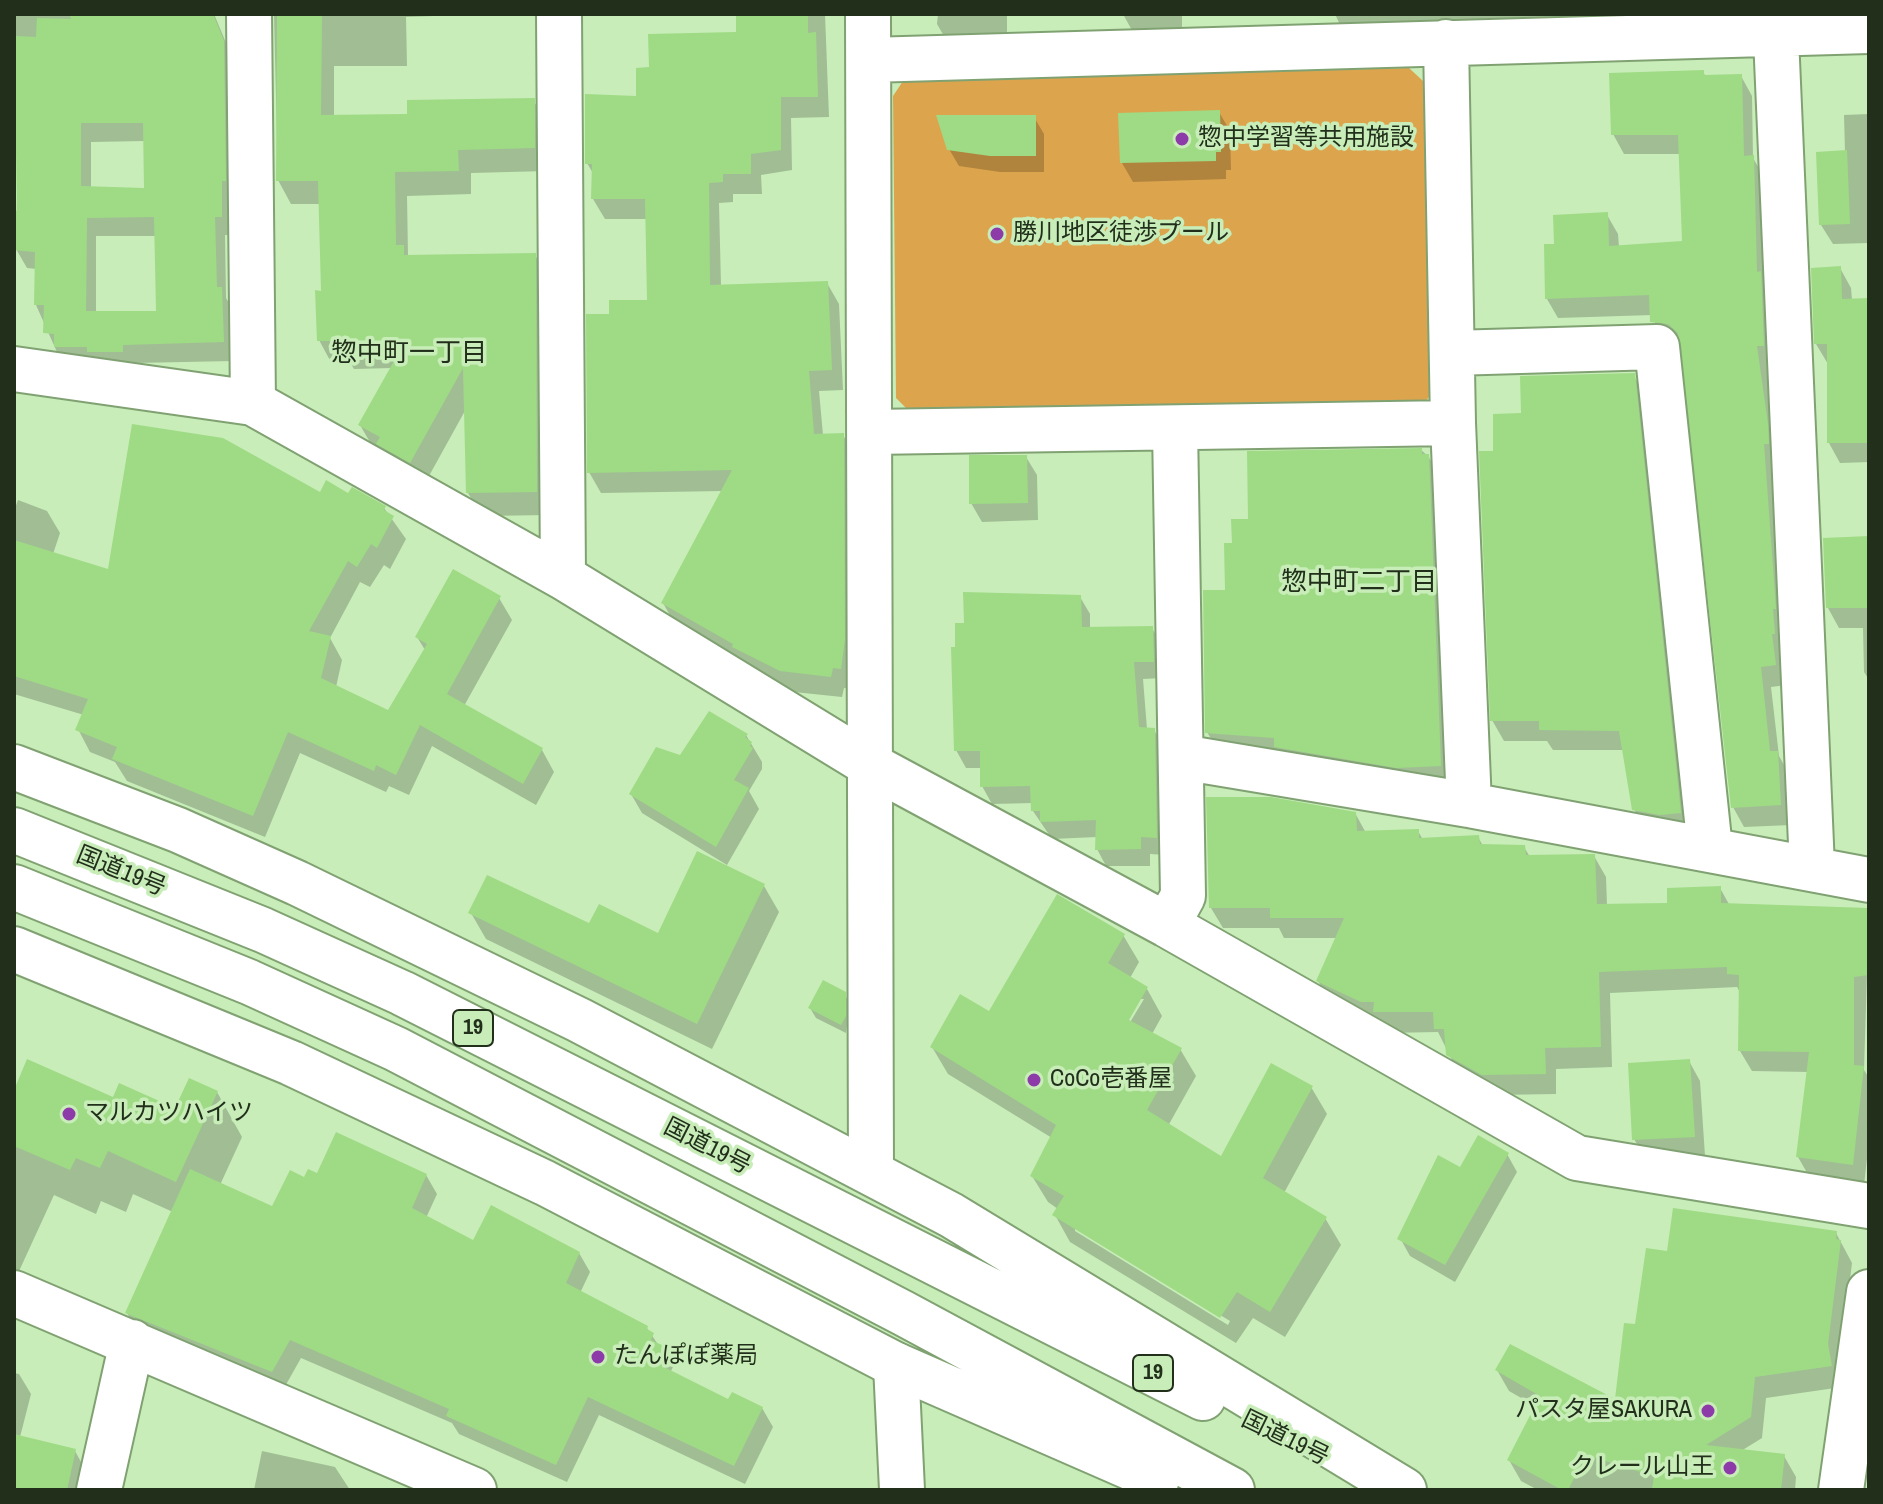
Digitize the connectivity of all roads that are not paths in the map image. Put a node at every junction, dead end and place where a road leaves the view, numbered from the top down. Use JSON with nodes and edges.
{"nodes":[{"id":1,"x":249,"y":14,"type":"edge"},
{"id":2,"x":559,"y":14,"type":"edge"},
{"id":3,"x":868,"y":14,"type":"edge"},
{"id":4,"x":1776,"y":24,"type":"edge"},
{"id":5,"x":1869,"y":31,"type":"edge"},
{"id":6,"x":1446,"y":42,"type":"junction"},
{"id":7,"x":869,"y":60,"type":"junction"},
{"id":8,"x":1452,"y":353,"type":"junction"},
{"id":9,"x":14,"y":369,"type":"edge"},
{"id":10,"x":253,"y":403,"type":"junction"},
{"id":11,"x":1453,"y":423,"type":"junction"},
{"id":12,"x":1175,"y":428,"type":"junction"},
{"id":13,"x":871,"y":432,"type":"junction"},
{"id":14,"x":563,"y":577,"type":"junction"},
{"id":15,"x":1181,"y":757,"type":"junction"},
{"id":16,"x":872,"y":766,"type":"junction"},
{"id":17,"x":14,"y":767,"type":"edge"},
{"id":18,"x":1469,"y":805,"type":"junction"},
{"id":19,"x":14,"y":830,"type":"edge"},
{"id":20,"x":1710,"y":849,"type":"junction"},
{"id":21,"x":1812,"y":867,"type":"junction"},
{"id":22,"x":1869,"y":880,"type":"edge"},
{"id":23,"x":14,"y":887,"type":"edge"},
{"id":24,"x":1167,"y":925,"type":"junction"},
{"id":25,"x":14,"y":949,"type":"edge"},
{"id":26,"x":871,"y":1155,"type":"junction"},
{"id":27,"x":1869,"y":1206,"type":"edge"},
{"id":28,"x":1869,"y":1292,"type":"edge"},
{"id":29,"x":14,"y":1293,"type":"edge"},
{"id":30,"x":132,"y":1342,"type":"junction"},
{"id":31,"x":896,"y":1382,"type":"junction"},
{"id":32,"x":414,"y":1478,"type":"edge"},
{"id":33,"x":99,"y":1490,"type":"edge"},
{"id":34,"x":474,"y":1490,"type":"edge"},
{"id":35,"x":902,"y":1490,"type":"edge"},
{"id":36,"x":1181,"y":1490,"type":"edge"},
{"id":37,"x":1232,"y":1490,"type":"edge"},
{"id":38,"x":1388,"y":1490,"type":"edge"},
{"id":39,"x":1404,"y":1490,"type":"edge"},
{"id":40,"x":1841,"y":1490,"type":"edge"}],
"edges":[{"from":1,"to":10,"type":"main road"},
{"from":2,"to":14,"type":"main road"},
{"from":3,"to":7,"type":"main road"},
{"from":4,"to":5,"type":"main road"},
{"from":4,"to":6,"type":"main road"},
{"from":4,"to":21,"type":"main road"},
{"from":6,"to":7,"type":"main road"},
{"from":6,"to":8,"type":"main road"},
{"from":7,"to":13,"type":"main road"},
{"from":8,"to":11,"type":"main road"},
{"from":8,"to":20,"type":"main road"},
{"from":9,"to":10,"type":"main road"},
{"from":10,"to":14,"type":"main road"},
{"from":11,"to":12,"type":"main road"},
{"from":11,"to":18,"type":"main road"},
{"from":12,"to":13,"type":"main road"},
{"from":12,"to":15,"type":"main road"},
{"from":13,"to":16,"type":"main road"},
{"from":14,"to":16,"type":"main road"},
{"from":15,"to":18,"type":"main road"},
{"from":15,"to":24,"type":"main road"},
{"from":16,"to":24,"type":"main road"},
{"from":16,"to":26,"type":"main road"},
{"from":17,"to":26,"type":"main road"},
{"from":18,"to":20,"type":"main road"},
{"from":19,"to":38,"type":"main road","name":"国道19号","number":"19"},
{"from":20,"to":21,"type":"main road"},
{"from":21,"to":22,"type":"main road"},
{"from":23,"to":37,"type":"main road","number":"19"},
{"from":24,"to":27,"type":"main road"},
{"from":25,"to":31,"type":"main road"},
{"from":26,"to":39,"type":"main road"},
{"from":28,"to":40,"type":"main road"},
{"from":29,"to":30,"type":"main road"},
{"from":30,"to":32,"type":"main road"},
{"from":30,"to":33,"type":"main road"},
{"from":31,"to":35,"type":"main road"},
{"from":31,"to":36,"type":"main road"},
{"from":32,"to":34,"type":"main road"}]}
